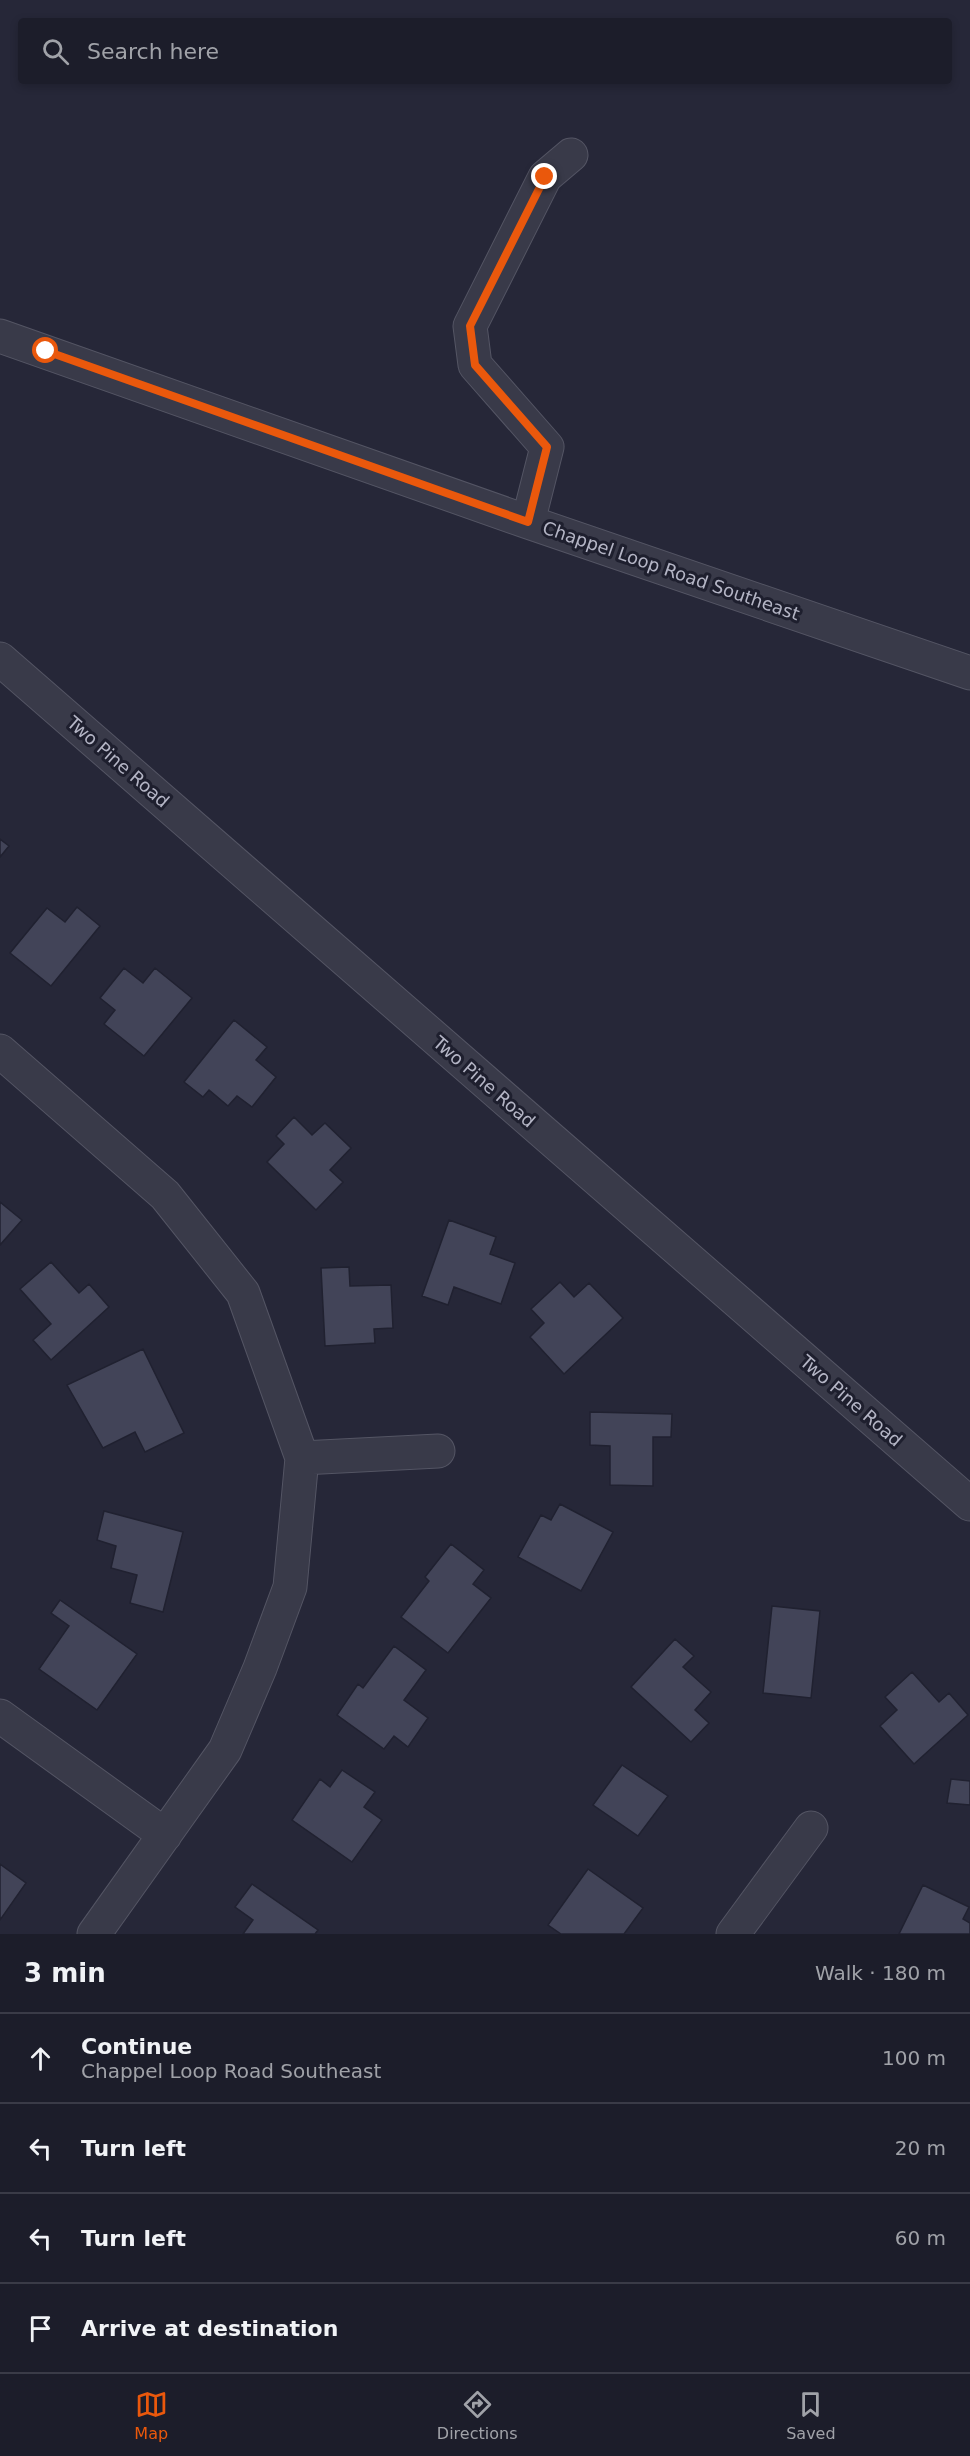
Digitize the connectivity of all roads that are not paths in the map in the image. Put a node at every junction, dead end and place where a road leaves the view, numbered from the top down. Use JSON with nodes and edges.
{"nodes":[{"id":1,"x":571,"y":155,"type":"dead end"},
{"id":2,"x":0,"y":336,"type":"edge"},
{"id":3,"x":528,"y":522,"type":"junction"},
{"id":4,"x":0,"y":659,"type":"edge"},
{"id":5,"x":970,"y":673,"type":"edge"},
{"id":6,"x":0,"y":1052,"type":"edge"},
{"id":7,"x":438,"y":1451,"type":"dead end"},
{"id":8,"x":302,"y":1458,"type":"junction"},
{"id":9,"x":970,"y":1504,"type":"edge"},
{"id":10,"x":0,"y":1716,"type":"edge"},
{"id":11,"x":811,"y":1828,"type":"dead end"},
{"id":12,"x":165,"y":1835,"type":"junction"},
{"id":13,"x":94,"y":1934,"type":"edge"},
{"id":14,"x":732,"y":1934,"type":"edge"}],
"edges":[{"from":1,"to":3,"type":"street"},
{"from":2,"to":3,"type":"street","name":"Chappel Loop Road Southeast"},
{"from":3,"to":5,"type":"street","name":"Chappel Loop Road Southeast"},
{"from":4,"to":9,"type":"street","name":"Two Pine Road"},
{"from":6,"to":8,"type":"street"},
{"from":7,"to":8,"type":"street"},
{"from":8,"to":12,"type":"street"},
{"from":10,"to":12,"type":"street"},
{"from":11,"to":14,"type":"street"},
{"from":12,"to":13,"type":"street"}]}
